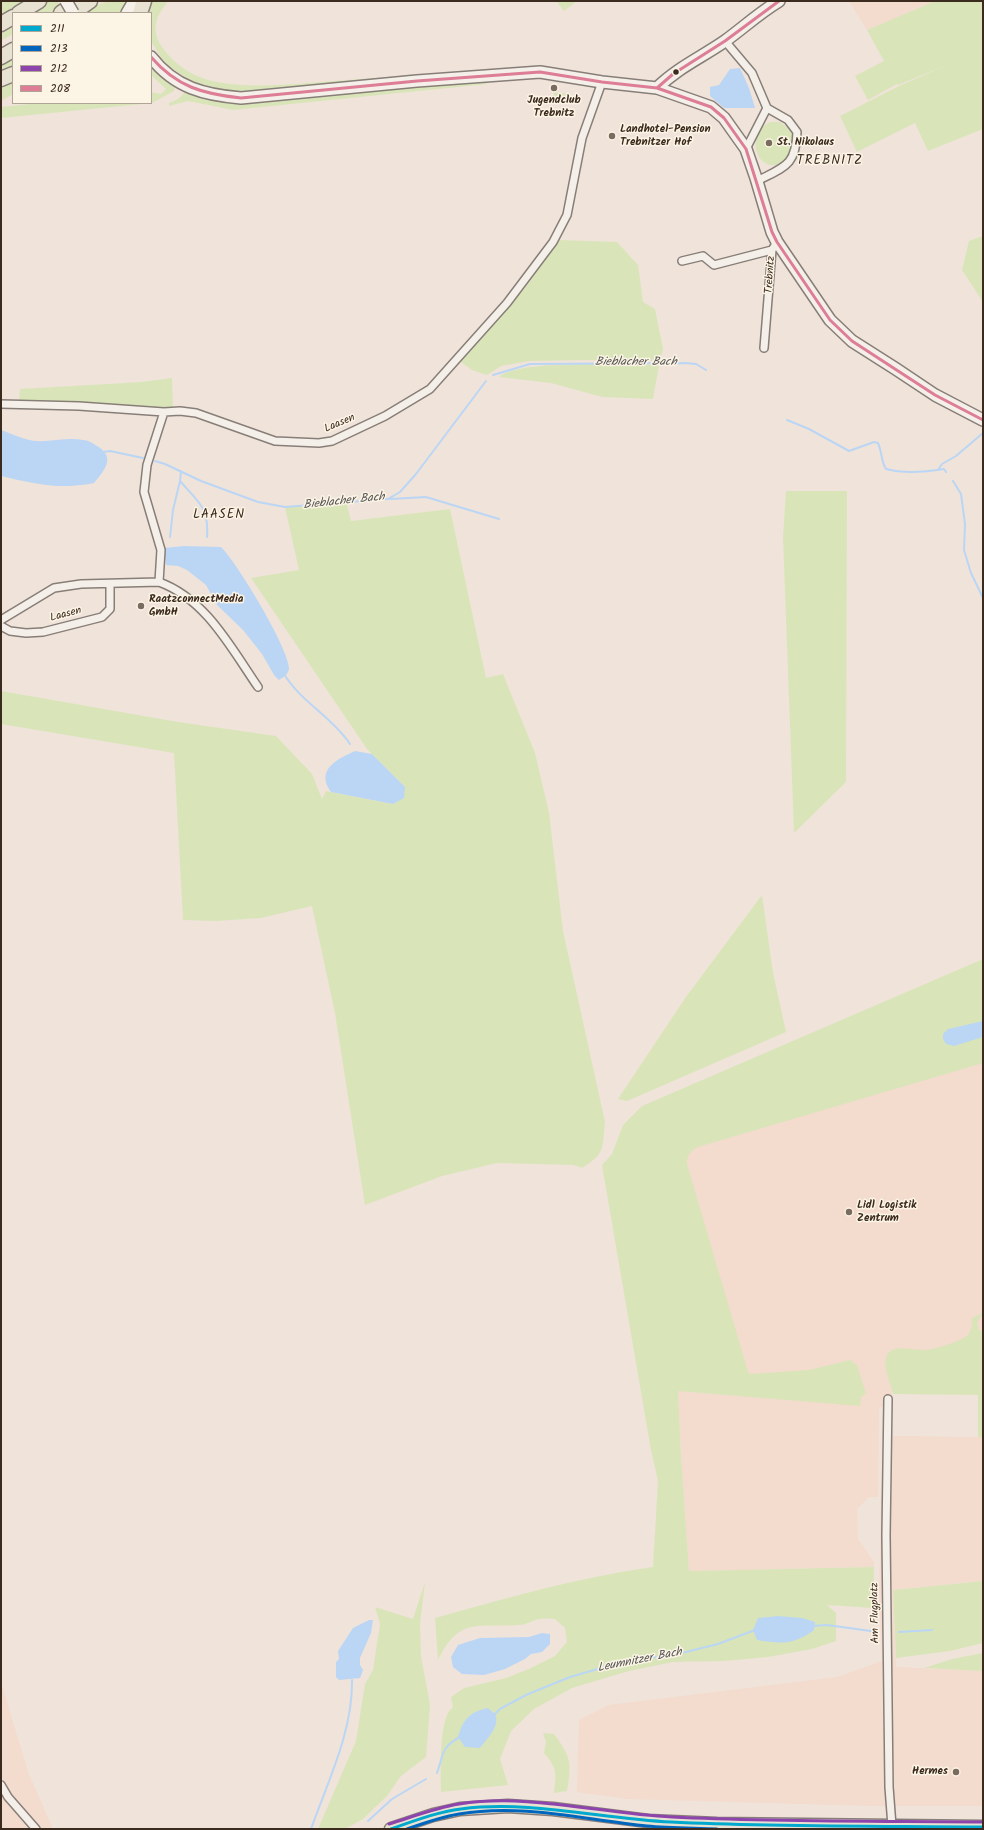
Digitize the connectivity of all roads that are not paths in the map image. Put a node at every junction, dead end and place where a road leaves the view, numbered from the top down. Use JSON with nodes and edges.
{"nodes":[{"id":1,"x":39,"y":1,"type":"edge"},
{"id":2,"x":66,"y":1,"type":"edge"},
{"id":3,"x":78,"y":1,"type":"edge"},
{"id":4,"x":90,"y":1,"type":"edge"},
{"id":5,"x":134,"y":1,"type":"edge"},
{"id":6,"x":144,"y":1,"type":"edge"},
{"id":7,"x":779,"y":1,"type":"edge"},
{"id":8,"x":22,"y":12,"type":"edge"},
{"id":9,"x":62,"y":12,"type":"edge"},
{"id":10,"x":72,"y":12,"type":"edge"},
{"id":11,"x":74,"y":12,"type":"edge"},
{"id":12,"x":131,"y":12,"type":"edge"},
{"id":13,"x":132,"y":12,"type":"edge"},
{"id":14,"x":12,"y":18,"type":"edge"},
{"id":15,"x":1,"y":24,"type":"edge"},
{"id":16,"x":725,"y":41,"type":"junction"},
{"id":17,"x":12,"y":42,"type":"edge"},
{"id":18,"x":1,"y":48,"type":"edge"},
{"id":19,"x":12,"y":51,"type":"edge"},
{"id":20,"x":1,"y":57,"type":"edge"},
{"id":21,"x":152,"y":58,"type":"edge"},
{"id":22,"x":12,"y":74,"type":"edge"},
{"id":23,"x":1,"y":79,"type":"edge"},
{"id":24,"x":602,"y":82,"type":"junction"},
{"id":25,"x":657,"y":88,"type":"junction"},
{"id":26,"x":767,"y":108,"type":"junction"},
{"id":27,"x":746,"y":149,"type":"junction"},
{"id":28,"x":757,"y":181,"type":"junction"},
{"id":29,"x":775,"y":246,"type":"junction"},
{"id":30,"x":682,"y":262,"type":"dead end"},
{"id":31,"x":764,"y":348,"type":"dead end"},
{"id":32,"x":1,"y":404,"type":"edge"},
{"id":33,"x":164,"y":412,"type":"junction"},
{"id":34,"x":983,"y":420,"type":"edge"},
{"id":35,"x":159,"y":582,"type":"junction"},
{"id":36,"x":110,"y":584,"type":"junction"},
{"id":37,"x":1,"y":620,"type":"edge"},
{"id":38,"x":1,"y":626,"type":"edge"},
{"id":39,"x":258,"y":687,"type":"dead end"},
{"id":40,"x":888,"y":1399,"type":"dead end"},
{"id":41,"x":1,"y":1785,"type":"edge"},
{"id":42,"x":5,"y":1798,"type":"edge"},
{"id":43,"x":892,"y":1826,"type":"junction"},
{"id":44,"x":983,"y":1826,"type":"edge"},
{"id":45,"x":36,"y":1829,"type":"edge"},
{"id":46,"x":391,"y":1829,"type":"edge"}],
"edges":[{"from":1,"to":8,"type":"highway"},
{"from":2,"to":10,"type":"street","bridge":true},
{"from":3,"to":9,"type":"highway"},
{"from":4,"to":11,"type":"highway"},
{"from":5,"to":12,"type":"street"},
{"from":6,"to":13,"type":"highway"},
{"from":7,"to":16,"type":"street"},
{"from":14,"to":15,"type":"highway"},
{"from":16,"to":25,"type":"street"},
{"from":16,"to":26,"type":"street"},
{"from":17,"to":18,"type":"highway"},
{"from":19,"to":20,"type":"highway"},
{"from":21,"to":24,"type":"street"},
{"from":22,"to":23,"type":"highway"},
{"from":24,"to":25,"type":"street"},
{"from":24,"to":33,"type":"street","name":"Laasen"},
{"from":25,"to":27,"type":"street"},
{"from":26,"to":27,"type":"street"},
{"from":26,"to":28,"type":"street"},
{"from":27,"to":28,"type":"street"},
{"from":28,"to":29,"type":"street"},
{"from":29,"to":30,"type":"street"},
{"from":29,"to":31,"type":"street","name":"Trebnitz"},
{"from":29,"to":34,"type":"street","name":"Trebnitz"},
{"from":32,"to":33,"type":"street","name":"Laasen"},
{"from":33,"to":35,"type":"street"},
{"from":35,"to":36,"type":"street"},
{"from":35,"to":39,"type":"street"},
{"from":36,"to":37,"type":"street"},
{"from":36,"to":38,"type":"street","name":"Laasen"},
{"from":40,"to":43,"type":"street","name":"Am Flugplatz"},
{"from":41,"to":42,"type":"street"},
{"from":42,"to":45,"type":"street"},
{"from":43,"to":44,"type":"main road"},
{"from":43,"to":46,"type":"main road"}]}
